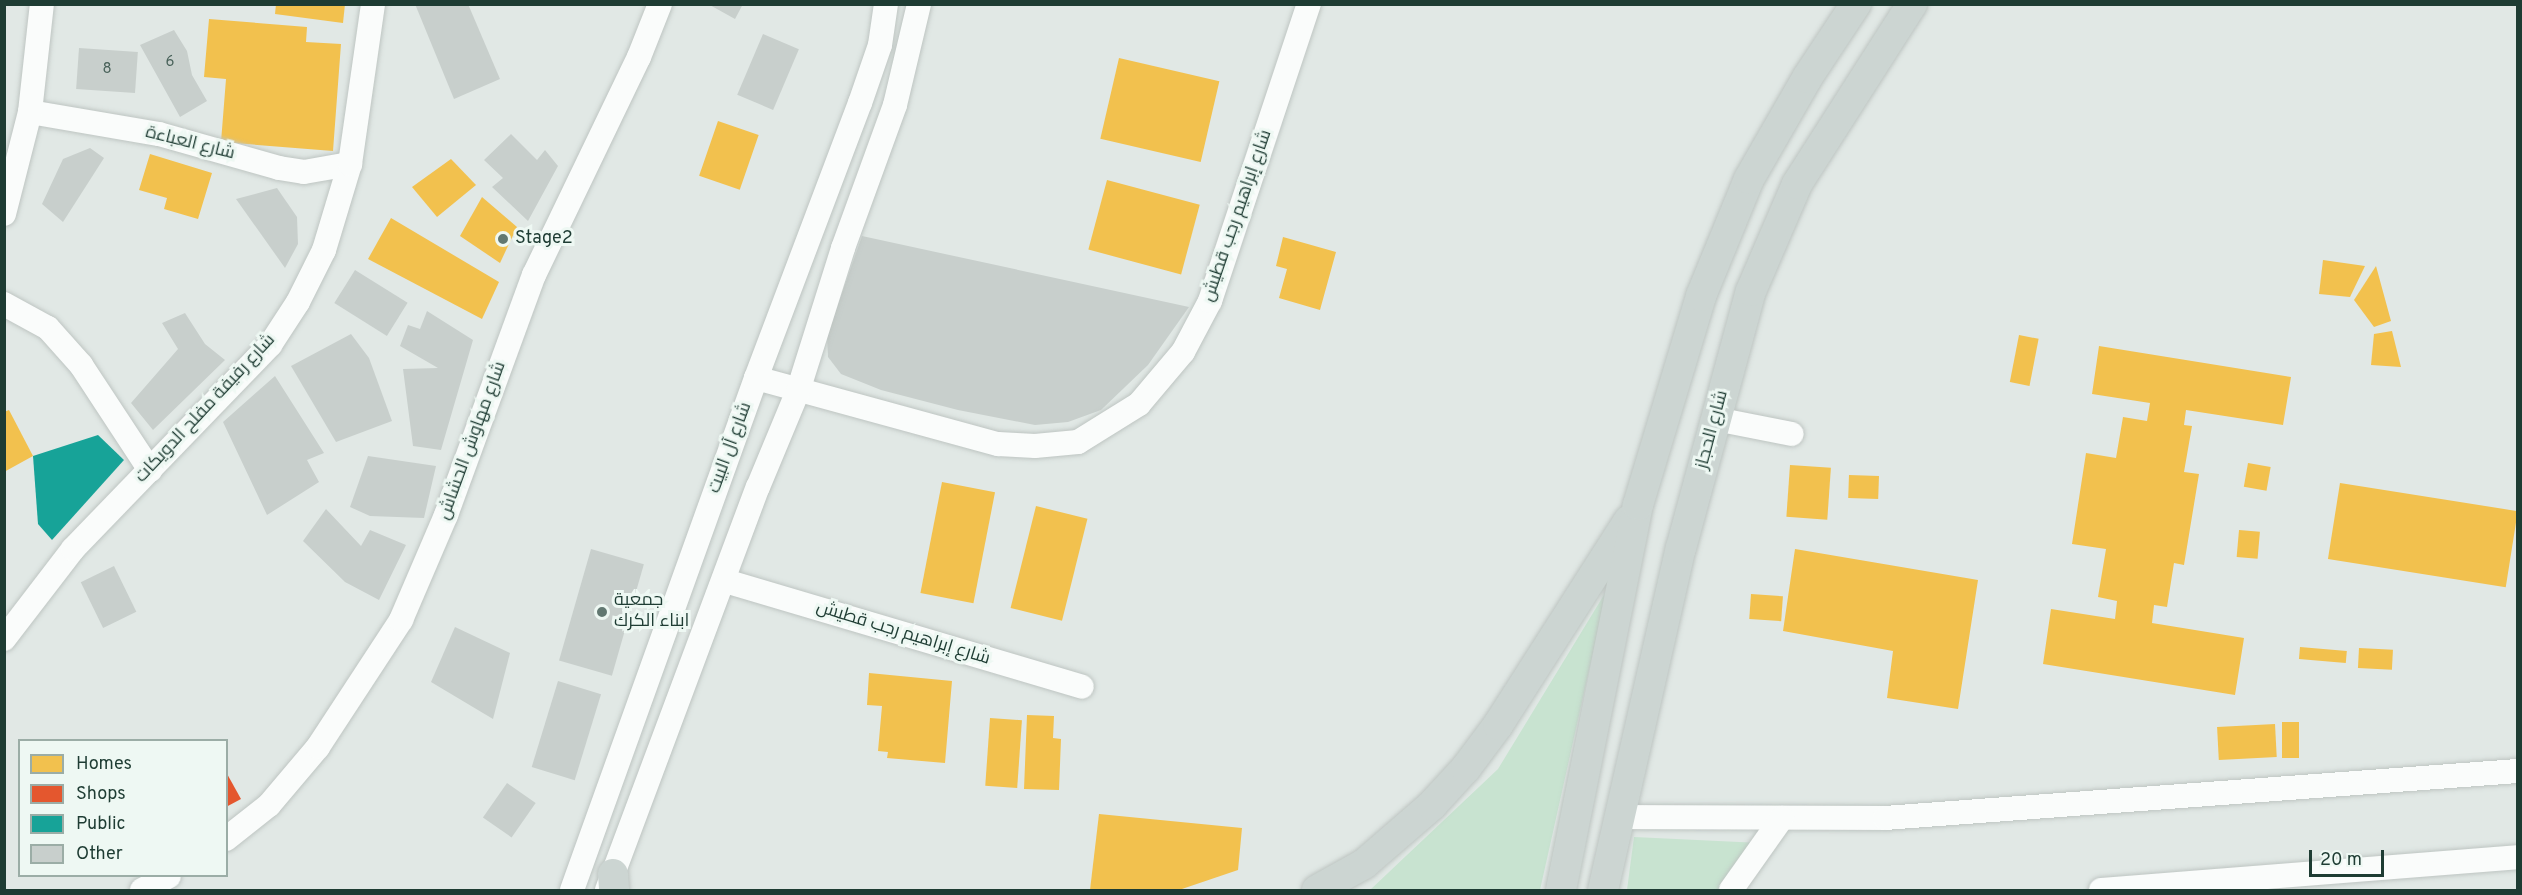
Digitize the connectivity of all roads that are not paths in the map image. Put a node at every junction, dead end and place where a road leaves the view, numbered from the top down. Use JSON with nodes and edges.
{"nodes":[{"id":1,"x":42,"y":4,"type":"edge"},
{"id":2,"x":373,"y":4,"type":"edge"},
{"id":3,"x":660,"y":4,"type":"edge"},
{"id":4,"x":886,"y":4,"type":"edge"},
{"id":5,"x":919,"y":4,"type":"edge"},
{"id":6,"x":1308,"y":4,"type":"edge"},
{"id":7,"x":1856,"y":4,"type":"edge"},
{"id":8,"x":1912,"y":4,"type":"edge"},
{"id":9,"x":30,"y":112,"type":"junction"},
{"id":10,"x":350,"y":164,"type":"junction"},
{"id":11,"x":4,"y":214,"type":"edge"},
{"id":12,"x":4,"y":304,"type":"edge"},
{"id":13,"x":756,"y":378,"type":"junction"},
{"id":14,"x":798,"y":391,"type":"junction"},
{"id":15,"x":1716,"y":419,"type":"junction"},
{"id":16,"x":1792,"y":434,"type":"dead end"},
{"id":17,"x":150,"y":470,"type":"junction"},
{"id":18,"x":1638,"y":505,"type":"junction"},
{"id":19,"x":724,"y":580,"type":"junction"},
{"id":20,"x":4,"y":639,"type":"edge"},
{"id":21,"x":1082,"y":687,"type":"dead end"},
{"id":22,"x":2517,"y":771,"type":"edge"},
{"id":23,"x":1618,"y":817,"type":"junction"},
{"id":24,"x":1782,"y":818,"type":"junction"},
{"id":25,"x":228,"y":837,"type":"edge"},
{"id":26,"x":2517,"y":856,"type":"edge"},
{"id":27,"x":167,"y":877,"type":"edge"},
{"id":28,"x":611,"y":885,"type":"edge"},
{"id":29,"x":1606,"y":887,"type":"edge"},
{"id":30,"x":142,"y":891,"type":"edge"},
{"id":31,"x":572,"y":891,"type":"edge"},
{"id":32,"x":1317,"y":891,"type":"edge"},
{"id":33,"x":1561,"y":891,"type":"edge"},
{"id":34,"x":1731,"y":891,"type":"edge"},
{"id":35,"x":2101,"y":891,"type":"edge"}],
"edges":[{"from":1,"to":9,"type":"street"},
{"from":2,"to":10,"type":"street","name":"شارع رفيفة مفلح الدويكات"},
{"from":3,"to":25,"type":"street","name":"شارع مهاوش الحشاش"},
{"from":4,"to":13,"type":"street","name":"شارع آل البيت"},
{"from":5,"to":14,"type":"street"},
{"from":6,"to":14,"type":"street","name":"شارع إبراهيم رجب قطيش"},
{"from":7,"to":18,"type":"main road"},
{"from":8,"to":15,"type":"main road","name":"شارع الحجاز"},
{"from":9,"to":10,"type":"street","name":"شارع العباءة"},
{"from":9,"to":11,"type":"street"},
{"from":10,"to":17,"type":"street","name":"شارع رفيفة مفلح الدويكات"},
{"from":12,"to":17,"type":"street"},
{"from":13,"to":14,"type":"street","name":"شارع إبراهيم رجب قطيش"},
{"from":13,"to":31,"type":"street","name":"شارع آل البيت"},
{"from":14,"to":19,"type":"street"},
{"from":15,"to":16,"type":"street"},
{"from":15,"to":23,"type":"main road","name":"شارع الحجاز"},
{"from":17,"to":20,"type":"street","name":"شارع رفيفة مفلح الدويكات"},
{"from":18,"to":32,"type":"main road"},
{"from":18,"to":33,"type":"main road"},
{"from":19,"to":21,"type":"street","name":"شارع إبراهيم رجب قطيش"},
{"from":19,"to":28,"type":"street"},
{"from":22,"to":24,"type":"street"},
{"from":23,"to":24,"type":"street"},
{"from":23,"to":29,"type":"main road","name":"شارع الحجاز"},
{"from":24,"to":34,"type":"street"},
{"from":26,"to":35,"type":"street"},
{"from":27,"to":30,"type":"street"}]}
